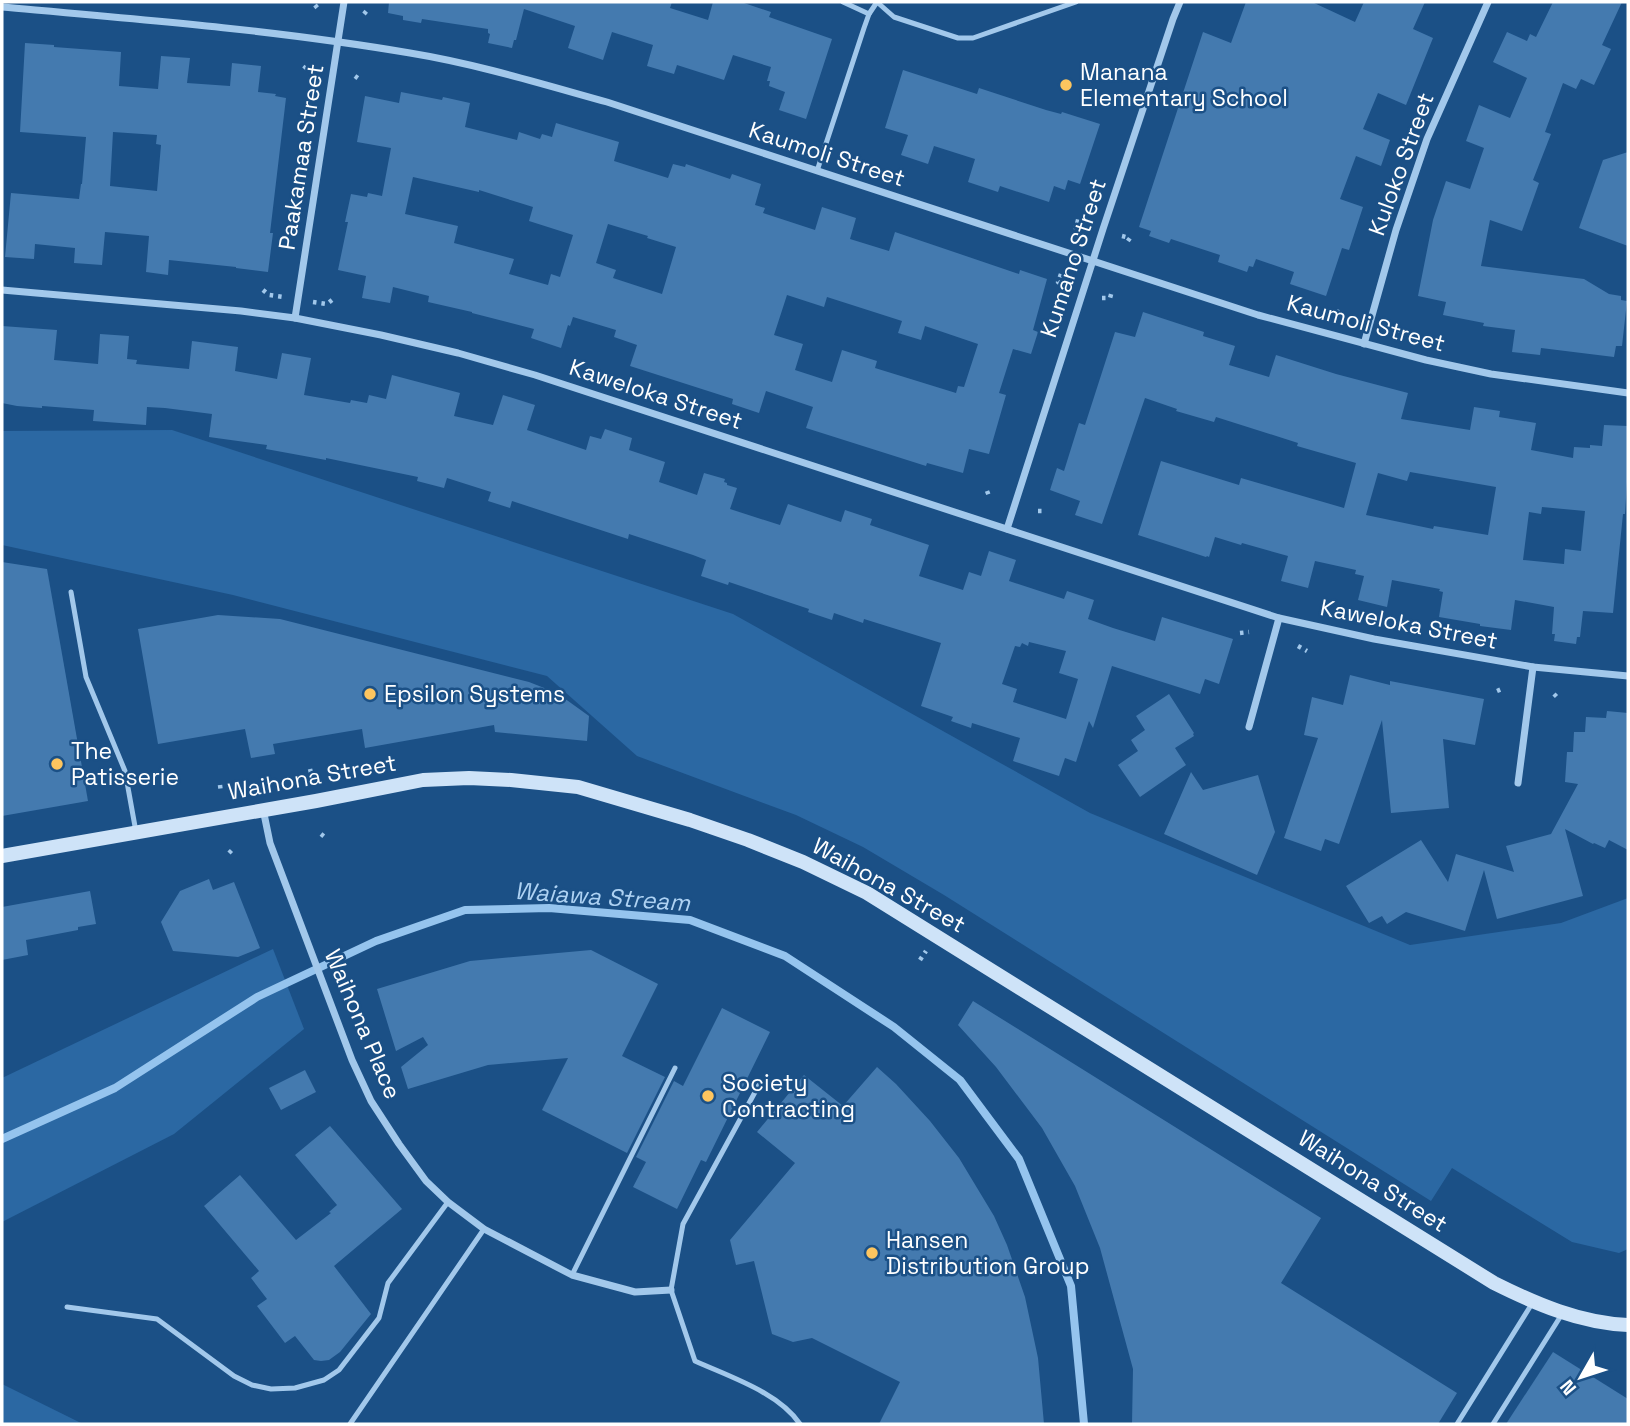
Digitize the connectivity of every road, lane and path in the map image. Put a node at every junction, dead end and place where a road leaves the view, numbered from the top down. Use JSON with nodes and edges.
{"nodes":[{"id":1,"x":344,"y":2,"type":"edge"},
{"id":2,"x":843,"y":2,"type":"edge"},
{"id":3,"x":877,"y":2,"type":"edge"},
{"id":4,"x":1076,"y":2,"type":"edge"},
{"id":5,"x":1180,"y":2,"type":"edge"},
{"id":6,"x":1488,"y":2,"type":"edge"},
{"id":7,"x":315,"y":5,"type":"dead end"},
{"id":8,"x":2,"y":7,"type":"edge"},
{"id":9,"x":369,"y":8,"type":"dead end"},
{"id":10,"x":319,"y":10,"type":"dead end"},
{"id":11,"x":364,"y":14,"type":"dead end"},
{"id":12,"x":869,"y":14,"type":"junction"},
{"id":13,"x":338,"y":42,"type":"junction"},
{"id":14,"x":308,"y":64,"type":"dead end"},
{"id":15,"x":304,"y":69,"type":"dead end"},
{"id":16,"x":817,"y":171,"type":"junction"},
{"id":17,"x":1084,"y":223,"type":"dead end"},
{"id":18,"x":1076,"y":229,"type":"dead end"},
{"id":19,"x":1122,"y":236,"type":"dead end"},
{"id":20,"x":1125,"y":244,"type":"dead end"},
{"id":21,"x":1093,"y":260,"type":"junction"},
{"id":22,"x":1061,"y":274,"type":"dead end"},
{"id":23,"x":1065,"y":286,"type":"dead end"},
{"id":24,"x":2,"y":290,"type":"edge"},
{"id":25,"x":262,"y":290,"type":"dead end"},
{"id":26,"x":1112,"y":291,"type":"dead end"},
{"id":27,"x":269,"y":295,"type":"dead end"},
{"id":28,"x":1102,"y":298,"type":"dead end"},
{"id":29,"x":1336,"y":311,"type":"dead end"},
{"id":30,"x":1343,"y":314,"type":"dead end"},
{"id":31,"x":295,"y":318,"type":"junction"},
{"id":32,"x":1397,"y":330,"type":"dead end"},
{"id":33,"x":1405,"y":331,"type":"dead end"},
{"id":34,"x":1364,"y":344,"type":"junction"},
{"id":35,"x":1628,"y":393,"type":"edge"},
{"id":36,"x":1007,"y":528,"type":"junction"},
{"id":37,"x":71,"y":592,"type":"dead end"},
{"id":38,"x":1279,"y":618,"type":"junction"},
{"id":39,"x":1248,"y":632,"type":"dead end"},
{"id":40,"x":1240,"y":633,"type":"dead end"},
{"id":41,"x":1298,"y":646,"type":"dead end"},
{"id":42,"x":1307,"y":651,"type":"dead end"},
{"id":43,"x":1533,"y":667,"type":"junction"},
{"id":44,"x":1628,"y":676,"type":"edge"},
{"id":45,"x":1504,"y":688,"type":"dead end"},
{"id":46,"x":1497,"y":691,"type":"dead end"},
{"id":47,"x":1554,"y":694,"type":"dead end"},
{"id":48,"x":1559,"y":699,"type":"dead end"},
{"id":49,"x":1249,"y":727,"type":"dead end"},
{"id":50,"x":310,"y":769,"type":"dead end"},
{"id":51,"x":312,"y":776,"type":"dead end"},
{"id":52,"x":1518,"y":783,"type":"dead end"},
{"id":53,"x":220,"y":785,"type":"dead end"},
{"id":54,"x":221,"y":793,"type":"dead end"},
{"id":55,"x":263,"y":809,"type":"junction"},
{"id":56,"x":136,"y":832,"type":"junction"},
{"id":57,"x":2,"y":856,"type":"edge"},
{"id":58,"x":674,"y":1068,"type":"dead end"},
{"id":59,"x":760,"y":1083,"type":"dead end"},
{"id":60,"x":448,"y":1202,"type":"junction"},
{"id":61,"x":484,"y":1229,"type":"junction"},
{"id":62,"x":572,"y":1275,"type":"junction"},
{"id":63,"x":671,"y":1290,"type":"junction"},
{"id":64,"x":1533,"y":1302,"type":"junction"},
{"id":65,"x":67,"y":1307,"type":"dead end"},
{"id":66,"x":1563,"y":1313,"type":"junction"},
{"id":67,"x":1628,"y":1325,"type":"edge"},
{"id":68,"x":350,"y":1424,"type":"edge"},
{"id":69,"x":800,"y":1424,"type":"edge"},
{"id":70,"x":1457,"y":1424,"type":"edge"},
{"id":71,"x":1493,"y":1424,"type":"edge"}],
"edges":[{"from":1,"to":13,"type":"street","name":"Paakamaa Street"},
{"from":2,"to":12,"type":"lane"},
{"from":3,"to":4,"type":"lane"},
{"from":3,"to":12,"type":"lane"},
{"from":5,"to":21,"type":"street","name":"Kumano Street"},
{"from":6,"to":34,"type":"street","name":"Kuloko Street"},
{"from":7,"to":10,"type":"path"},
{"from":8,"to":13,"type":"street","name":"Kaumoli Street"},
{"from":9,"to":11,"type":"path"},
{"from":12,"to":16,"type":"lane"},
{"from":13,"to":16,"type":"street","name":"Kaumoli Street"},
{"from":13,"to":31,"type":"street","name":"Paakamaa Street"},
{"from":14,"to":15,"type":"path"},
{"from":16,"to":21,"type":"street","name":"Kaumoli Street"},
{"from":17,"to":18,"type":"path"},
{"from":19,"to":20,"type":"path"},
{"from":21,"to":34,"type":"street","name":"Kaumoli Street"},
{"from":21,"to":36,"type":"street","name":"Kumano Street"},
{"from":22,"to":23,"type":"path"},
{"from":24,"to":31,"type":"street","name":"Kaweloka Street"},
{"from":25,"to":27,"type":"path"},
{"from":26,"to":28,"type":"path"},
{"from":29,"to":30,"type":"path"},
{"from":31,"to":36,"type":"street","name":"Kaweloka Street"},
{"from":32,"to":33,"type":"path"},
{"from":34,"to":35,"type":"street","name":"Kaumoli Street"},
{"from":36,"to":38,"type":"street","name":"Kaweloka Street"},
{"from":37,"to":56,"type":"lane"},
{"from":38,"to":43,"type":"street","name":"Kaweloka Street"},
{"from":38,"to":49,"type":"street"},
{"from":39,"to":40,"type":"path"},
{"from":41,"to":42,"type":"path"},
{"from":43,"to":44,"type":"street","name":"Kaweloka Street"},
{"from":43,"to":52,"type":"street"},
{"from":45,"to":46,"type":"path"},
{"from":47,"to":48,"type":"path"},
{"from":50,"to":51,"type":"path"},
{"from":53,"to":54,"type":"path"},
{"from":55,"to":56,"type":"street","name":"Waihona Street"},
{"from":55,"to":60,"type":"street","name":"Waihona Place"},
{"from":55,"to":64,"type":"street","name":"Waihona Street"},
{"from":56,"to":57,"type":"street","name":"Waihona Street"},
{"from":58,"to":62,"type":"lane"},
{"from":59,"to":63,"type":"lane"},
{"from":60,"to":61,"type":"street","name":"Waihona Place"},
{"from":60,"to":65,"type":"lane"},
{"from":61,"to":62,"type":"street","name":"Waihona Place"},
{"from":61,"to":68,"type":"lane"},
{"from":62,"to":63,"type":"street","name":"Waihona Place"},
{"from":63,"to":69,"type":"lane"},
{"from":64,"to":66,"type":"street","name":"Waihona Street"},
{"from":64,"to":70,"type":"lane"},
{"from":66,"to":67,"type":"street","name":"Waihona Street"},
{"from":66,"to":71,"type":"lane"}]}
